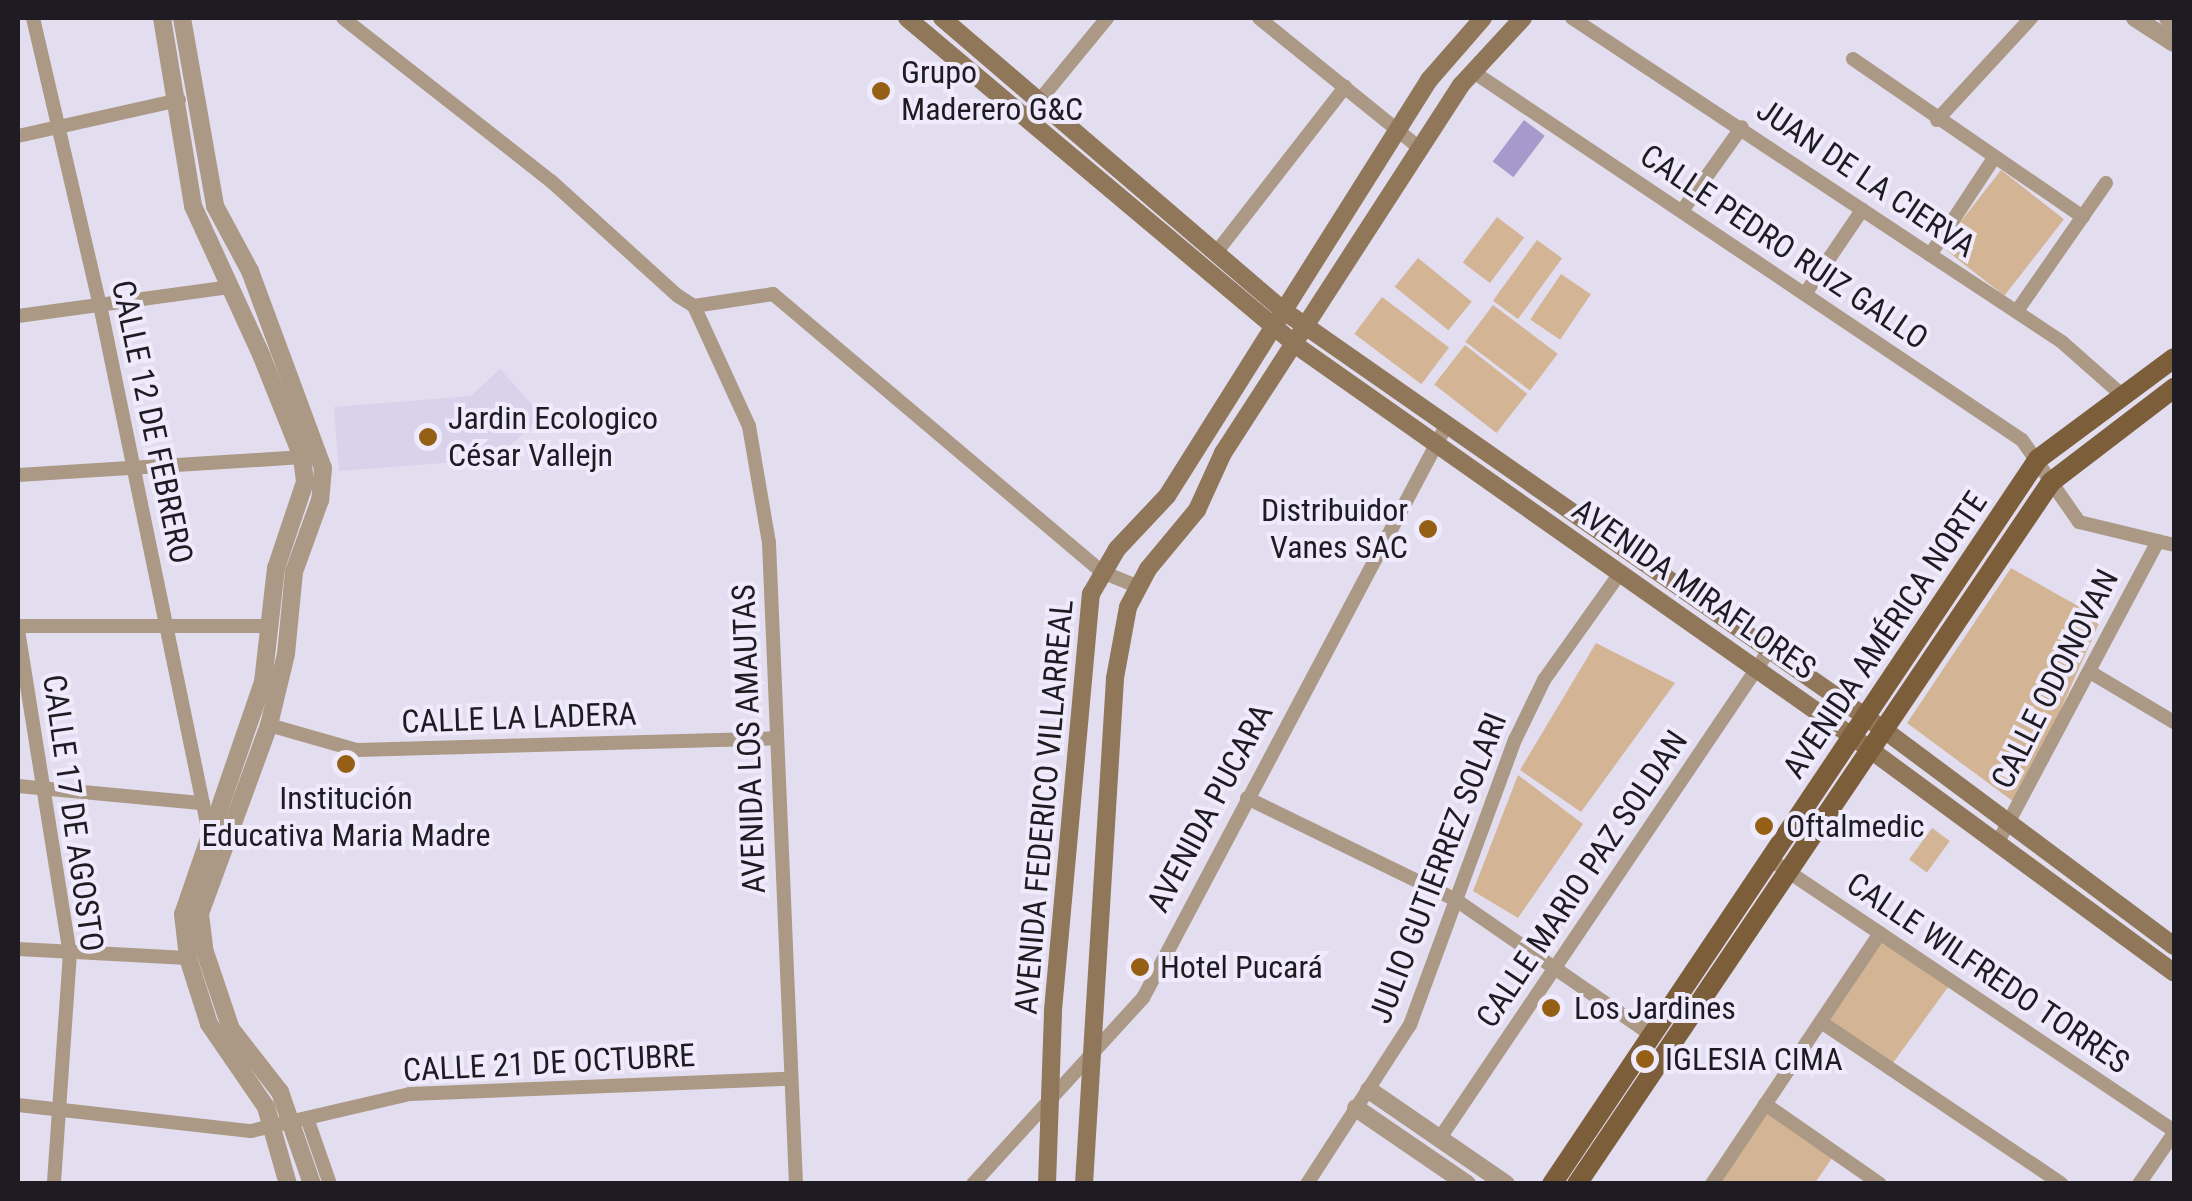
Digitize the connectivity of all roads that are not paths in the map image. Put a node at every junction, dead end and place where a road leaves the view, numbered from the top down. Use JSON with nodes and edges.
{"nodes":[{"id":1,"x":33,"y":18,"type":"edge"},
{"id":2,"x":162,"y":18,"type":"edge"},
{"id":3,"x":182,"y":18,"type":"edge"},
{"id":4,"x":343,"y":18,"type":"edge"},
{"id":5,"x":907,"y":18,"type":"edge"},
{"id":6,"x":942,"y":18,"type":"edge"},
{"id":7,"x":1107,"y":18,"type":"edge"},
{"id":8,"x":1259,"y":18,"type":"edge"},
{"id":9,"x":1483,"y":18,"type":"edge"},
{"id":10,"x":1524,"y":18,"type":"edge"},
{"id":11,"x":1572,"y":18,"type":"edge"},
{"id":12,"x":2030,"y":18,"type":"edge"},
{"id":13,"x":2135,"y":18,"type":"edge"},
{"id":14,"x":2168,"y":18,"type":"edge"},
{"id":15,"x":2174,"y":22,"type":"edge"},
{"id":16,"x":2174,"y":42,"type":"edge"},
{"id":17,"x":1853,"y":59,"type":"dead end"},
{"id":18,"x":1472,"y":70,"type":"junction"},
{"id":19,"x":1345,"y":87,"type":"junction"},
{"id":20,"x":179,"y":100,"type":"junction"},
{"id":21,"x":1040,"y":100,"type":"junction"},
{"id":22,"x":1025,"y":118,"type":"junction"},
{"id":23,"x":1938,"y":120,"type":"junction"},
{"id":24,"x":60,"y":126,"type":"junction"},
{"id":25,"x":1742,"y":126,"type":"junction"},
{"id":26,"x":1397,"y":130,"type":"junction"},
{"id":27,"x":18,"y":136,"type":"edge"},
{"id":28,"x":1421,"y":149,"type":"junction"},
{"id":29,"x":1994,"y":158,"type":"junction"},
{"id":30,"x":2106,"y":183,"type":"dead end"},
{"id":31,"x":1862,"y":210,"type":"junction"},
{"id":32,"x":1682,"y":211,"type":"junction"},
{"id":33,"x":2083,"y":217,"type":"junction"},
{"id":34,"x":1215,"y":254,"type":"junction"},
{"id":35,"x":1930,"y":255,"type":"junction"},
{"id":36,"x":232,"y":287,"type":"junction"},
{"id":37,"x":1805,"y":294,"type":"junction"},
{"id":38,"x":100,"y":305,"type":"junction"},
{"id":39,"x":694,"y":306,"type":"junction"},
{"id":40,"x":2017,"y":311,"type":"junction"},
{"id":41,"x":18,"y":316,"type":"edge"},
{"id":42,"x":1279,"y":319,"type":"junction"},
{"id":43,"x":1304,"y":324,"type":"junction"},
{"id":44,"x":1296,"y":346,"type":"junction"},
{"id":45,"x":2174,"y":358,"type":"edge"},
{"id":46,"x":2174,"y":388,"type":"edge"},
{"id":47,"x":2122,"y":395,"type":"junction"},
{"id":48,"x":1446,"y":424,"type":"junction"},
{"id":49,"x":1433,"y":442,"type":"junction"},
{"id":50,"x":302,"y":457,"type":"junction"},
{"id":51,"x":2038,"y":459,"type":"junction"},
{"id":52,"x":134,"y":468,"type":"junction"},
{"id":53,"x":18,"y":476,"type":"edge"},
{"id":54,"x":2051,"y":482,"type":"junction"},
{"id":55,"x":2158,"y":541,"type":"junction"},
{"id":56,"x":2174,"y":545,"type":"edge"},
{"id":57,"x":1623,"y":547,"type":"junction"},
{"id":58,"x":1615,"y":570,"type":"junction"},
{"id":59,"x":1102,"y":572,"type":"junction"},
{"id":60,"x":1137,"y":586,"type":"junction"},
{"id":61,"x":270,"y":626,"type":"junction"},
{"id":62,"x":18,"y":628,"type":"edge"},
{"id":63,"x":166,"y":628,"type":"junction"},
{"id":64,"x":1770,"y":649,"type":"junction"},
{"id":65,"x":1756,"y":669,"type":"junction"},
{"id":66,"x":2090,"y":672,"type":"junction"},
{"id":67,"x":2174,"y":722,"type":"edge"},
{"id":68,"x":1875,"y":723,"type":"junction"},
{"id":69,"x":269,"y":725,"type":"junction"},
{"id":70,"x":776,"y":738,"type":"junction"},
{"id":71,"x":1861,"y":743,"type":"junction"},
{"id":72,"x":18,"y":786,"type":"edge"},
{"id":73,"x":43,"y":788,"type":"junction"},
{"id":74,"x":1247,"y":798,"type":"junction"},
{"id":75,"x":203,"y":803,"type":"junction"},
{"id":76,"x":2011,"y":824,"type":"junction"},
{"id":77,"x":210,"y":839,"type":"junction"},
{"id":78,"x":1998,"y":842,"type":"junction"},
{"id":79,"x":1779,"y":865,"type":"junction"},
{"id":80,"x":1456,"y":900,"type":"junction"},
{"id":81,"x":1880,"y":933,"type":"junction"},
{"id":82,"x":2174,"y":946,"type":"edge"},
{"id":83,"x":18,"y":949,"type":"edge"},
{"id":84,"x":70,"y":953,"type":"junction"},
{"id":85,"x":188,"y":958,"type":"junction"},
{"id":86,"x":1556,"y":967,"type":"junction"},
{"id":87,"x":2174,"y":973,"type":"edge"},
{"id":88,"x":1821,"y":1022,"type":"junction"},
{"id":89,"x":1652,"y":1035,"type":"junction"},
{"id":90,"x":1089,"y":1058,"type":"junction"},
{"id":91,"x":788,"y":1079,"type":"junction"},
{"id":92,"x":1369,"y":1090,"type":"junction"},
{"id":93,"x":1051,"y":1098,"type":"junction"},
{"id":94,"x":1765,"y":1104,"type":"junction"},
{"id":95,"x":18,"y":1105,"type":"edge"},
{"id":96,"x":1356,"y":1108,"type":"junction"},
{"id":97,"x":61,"y":1110,"type":"junction"},
{"id":98,"x":290,"y":1121,"type":"junction"},
{"id":99,"x":2174,"y":1132,"type":"edge"},
{"id":100,"x":1440,"y":1138,"type":"junction"},
{"id":101,"x":54,"y":1184,"type":"edge"},
{"id":102,"x":288,"y":1184,"type":"edge"},
{"id":103,"x":312,"y":1184,"type":"edge"},
{"id":104,"x":330,"y":1184,"type":"edge"},
{"id":105,"x":796,"y":1184,"type":"edge"},
{"id":106,"x":973,"y":1184,"type":"edge"},
{"id":107,"x":1048,"y":1184,"type":"edge"},
{"id":108,"x":1084,"y":1184,"type":"edge"},
{"id":109,"x":1306,"y":1184,"type":"edge"},
{"id":110,"x":1467,"y":1184,"type":"edge"},
{"id":111,"x":1506,"y":1184,"type":"edge"},
{"id":112,"x":1552,"y":1184,"type":"edge"},
{"id":113,"x":1577,"y":1184,"type":"edge"},
{"id":114,"x":1712,"y":1184,"type":"edge"},
{"id":115,"x":1880,"y":1184,"type":"edge"},
{"id":116,"x":2062,"y":1184,"type":"edge"},
{"id":117,"x":2139,"y":1184,"type":"edge"}],
"edges":[{"from":1,"to":24,"type":"street","name":"CALLE 12 DE FEBRERO"},
{"from":2,"to":20,"type":"street"},
{"from":3,"to":69,"type":"street"},
{"from":4,"to":39,"type":"street","name":"AVENIDA LOS AMAUTAS"},
{"from":5,"to":22,"type":"main road"},
{"from":6,"to":21,"type":"main road"},
{"from":7,"to":21,"type":"street"},
{"from":8,"to":19,"type":"street"},
{"from":9,"to":26,"type":"main road","name":"AVENIDA FEDERICO VILLARREAL"},
{"from":10,"to":18,"type":"main road"},
{"from":11,"to":25,"type":"street","name":"JUAN DE LA CIERVA"},
{"from":12,"to":23,"type":"street"},
{"from":13,"to":16,"type":"street"},
{"from":14,"to":15,"type":"street"},
{"from":17,"to":23,"type":"street"},
{"from":18,"to":28,"type":"main road"},
{"from":18,"to":32,"type":"street","name":"CALLE PEDRO RUIZ GALLO"},
{"from":19,"to":26,"type":"street"},
{"from":19,"to":34,"type":"street"},
{"from":20,"to":24,"type":"street"},
{"from":20,"to":36,"type":"street"},
{"from":21,"to":22,"type":"street"},
{"from":21,"to":34,"type":"main road"},
{"from":22,"to":42,"type":"main road"},
{"from":23,"to":29,"type":"street"},
{"from":24,"to":27,"type":"street"},
{"from":24,"to":38,"type":"street","name":"CALLE 12 DE FEBRERO"},
{"from":25,"to":31,"type":"street","name":"JUAN DE LA CIERVA"},
{"from":25,"to":32,"type":"street"},
{"from":26,"to":28,"type":"street"},
{"from":26,"to":42,"type":"main road","name":"AVENIDA FEDERICO VILLARREAL"},
{"from":28,"to":43,"type":"main road"},
{"from":29,"to":33,"type":"street"},
{"from":29,"to":35,"type":"street"},
{"from":30,"to":33,"type":"street"},
{"from":31,"to":35,"type":"street","name":"JUAN DE LA CIERVA"},
{"from":31,"to":37,"type":"street"},
{"from":32,"to":37,"type":"street","name":"CALLE PEDRO RUIZ GALLO"},
{"from":33,"to":40,"type":"street"},
{"from":34,"to":42,"type":"main road"},
{"from":35,"to":40,"type":"street","name":"JUAN DE LA CIERVA"},
{"from":36,"to":38,"type":"street"},
{"from":36,"to":50,"type":"street"},
{"from":37,"to":51,"type":"street","name":"CALLE PEDRO RUIZ GALLO"},
{"from":38,"to":41,"type":"street"},
{"from":38,"to":52,"type":"street","name":"CALLE 12 DE FEBRERO"},
{"from":39,"to":59,"type":"street"},
{"from":39,"to":70,"type":"street","name":"AVENIDA LOS AMAUTAS"},
{"from":40,"to":47,"type":"street","name":"JUAN DE LA CIERVA"},
{"from":42,"to":43,"type":"main road","name":"AVENIDA MIRAFLORES"},
{"from":42,"to":44,"type":"main road","name":"AVENIDA MIRAFLORES"},
{"from":42,"to":59,"type":"main road","name":"AVENIDA FEDERICO VILLARREAL"},
{"from":43,"to":44,"type":"main road","name":"AVENIDA FEDERICO VILLARREAL"},
{"from":43,"to":48,"type":"main road","name":"AVENIDA MIRAFLORES"},
{"from":44,"to":49,"type":"main road","name":"AVENIDA MIRAFLORES"},
{"from":44,"to":60,"type":"main road","name":"AVENIDA FEDERICO VILLARREAL"},
{"from":45,"to":47,"type":"main road","name":"AVENIDA AMÉRICA NORTE"},
{"from":46,"to":54,"type":"main road","name":"AVENIDA AMÉRICA NORTE"},
{"from":47,"to":51,"type":"main road","name":"AVENIDA AMÉRICA NORTE"},
{"from":48,"to":49,"type":"street","name":"AVENIDA PUCARA"},
{"from":48,"to":57,"type":"main road","name":"AVENIDA MIRAFLORES"},
{"from":49,"to":58,"type":"main road","name":"AVENIDA MIRAFLORES"},
{"from":49,"to":74,"type":"street","name":"AVENIDA PUCARA"},
{"from":50,"to":52,"type":"street"},
{"from":50,"to":61,"type":"street"},
{"from":51,"to":54,"type":"street","name":"CALLE PEDRO RUIZ GALLO"},
{"from":51,"to":68,"type":"main road","name":"AVENIDA AMÉRICA NORTE"},
{"from":52,"to":53,"type":"street"},
{"from":52,"to":63,"type":"street","name":"CALLE 12 DE FEBRERO"},
{"from":54,"to":55,"type":"street","name":"CALLE PEDRO RUIZ GALLO"},
{"from":54,"to":68,"type":"main road","name":"AVENIDA AMÉRICA NORTE"},
{"from":55,"to":56,"type":"street","name":"CALLE PEDRO RUIZ GALLO"},
{"from":55,"to":66,"type":"street","name":"CALLE ODONOVAN"},
{"from":57,"to":58,"type":"main road"},
{"from":57,"to":64,"type":"main road","name":"AVENIDA MIRAFLORES"},
{"from":58,"to":65,"type":"main road","name":"AVENIDA MIRAFLORES"},
{"from":58,"to":80,"type":"street","name":"JULIO GUTIERREZ SOLARI"},
{"from":59,"to":60,"type":"street"},
{"from":59,"to":93,"type":"main road","name":"AVENIDA FEDERICO VILLARREAL"},
{"from":60,"to":90,"type":"main road","name":"AVENIDA FEDERICO VILLARREAL"},
{"from":61,"to":63,"type":"street"},
{"from":61,"to":77,"type":"street"},
{"from":62,"to":63,"type":"street"},
{"from":62,"to":73,"type":"street","name":"CALLE 17 DE AGOSTO"},
{"from":63,"to":75,"type":"street","name":"CALLE 12 DE FEBRERO"},
{"from":64,"to":65,"type":"street","name":"CALLE MARIO PAZ SOLDAN"},
{"from":64,"to":68,"type":"main road","name":"AVENIDA MIRAFLORES"},
{"from":65,"to":71,"type":"main road","name":"AVENIDA MIRAFLORES"},
{"from":65,"to":86,"type":"street","name":"CALLE MARIO PAZ SOLDAN"},
{"from":66,"to":67,"type":"street"},
{"from":66,"to":76,"type":"street","name":"CALLE ODONOVAN"},
{"from":68,"to":71,"type":"main road","name":"AVENIDA AMÉRICA NORTE"},
{"from":68,"to":76,"type":"main road","name":"AVENIDA MIRAFLORES"},
{"from":69,"to":70,"type":"street","name":"CALLE LA LADERA"},
{"from":69,"to":98,"type":"street"},
{"from":70,"to":91,"type":"street","name":"AVENIDA LOS AMAUTAS"},
{"from":71,"to":78,"type":"main road","name":"AVENIDA MIRAFLORES"},
{"from":71,"to":79,"type":"main road","name":"AVENIDA AMÉRICA NORTE"},
{"from":72,"to":73,"type":"street"},
{"from":73,"to":75,"type":"street"},
{"from":73,"to":84,"type":"street","name":"CALLE 17 DE AGOSTO"},
{"from":74,"to":80,"type":"street"},
{"from":74,"to":90,"type":"street","name":"AVENIDA PUCARA"},
{"from":75,"to":77,"type":"street","name":"CALLE 12 DE FEBRERO"},
{"from":76,"to":78,"type":"street","name":"CALLE ODONOVAN"},
{"from":76,"to":82,"type":"main road","name":"AVENIDA MIRAFLORES"},
{"from":77,"to":85,"type":"street"},
{"from":78,"to":87,"type":"main road","name":"AVENIDA MIRAFLORES"},
{"from":79,"to":81,"type":"street","name":"CALLE WILFREDO TORRES"},
{"from":79,"to":89,"type":"main road","name":"AVENIDA AMÉRICA NORTE"},
{"from":79,"to":113,"type":"main road","name":"AVENIDA AMÉRICA NORTE"},
{"from":80,"to":86,"type":"street"},
{"from":80,"to":92,"type":"street","name":"JULIO GUTIERREZ SOLARI"},
{"from":81,"to":88,"type":"street"},
{"from":81,"to":99,"type":"street","name":"CALLE WILFREDO TORRES"},
{"from":83,"to":84,"type":"street"},
{"from":84,"to":85,"type":"street"},
{"from":84,"to":97,"type":"street","name":"CALLE 17 DE AGOSTO"},
{"from":85,"to":98,"type":"street"},
{"from":86,"to":89,"type":"street"},
{"from":86,"to":100,"type":"street","name":"CALLE MARIO PAZ SOLDAN"},
{"from":88,"to":94,"type":"street"},
{"from":88,"to":116,"type":"street"},
{"from":89,"to":112,"type":"main road","name":"AVENIDA AMÉRICA NORTE"},
{"from":90,"to":93,"type":"street","name":"AVENIDA PUCARA"},
{"from":90,"to":108,"type":"main road","name":"AVENIDA FEDERICO VILLARREAL"},
{"from":91,"to":98,"type":"street","name":"CALLE 21 DE OCTUBRE"},
{"from":91,"to":105,"type":"street","name":"AVENIDA LOS AMAUTAS"},
{"from":92,"to":96,"type":"street","name":"JULIO GUTIERREZ SOLARI"},
{"from":92,"to":100,"type":"street"},
{"from":93,"to":106,"type":"street","name":"AVENIDA PUCARA"},
{"from":93,"to":107,"type":"main road","name":"AVENIDA FEDERICO VILLARREAL"},
{"from":94,"to":114,"type":"street"},
{"from":94,"to":115,"type":"street"},
{"from":95,"to":97,"type":"street","name":"CALLE 21 DE OCTUBRE"},
{"from":96,"to":109,"type":"street","name":"JULIO GUTIERREZ SOLARI"},
{"from":96,"to":110,"type":"street"},
{"from":97,"to":98,"type":"street","name":"CALLE 21 DE OCTUBRE"},
{"from":97,"to":101,"type":"street","name":"CALLE 17 DE AGOSTO"},
{"from":98,"to":102,"type":"street"},
{"from":98,"to":103,"type":"street"},
{"from":98,"to":104,"type":"street"},
{"from":99,"to":117,"type":"street"},
{"from":100,"to":111,"type":"street"}]}
